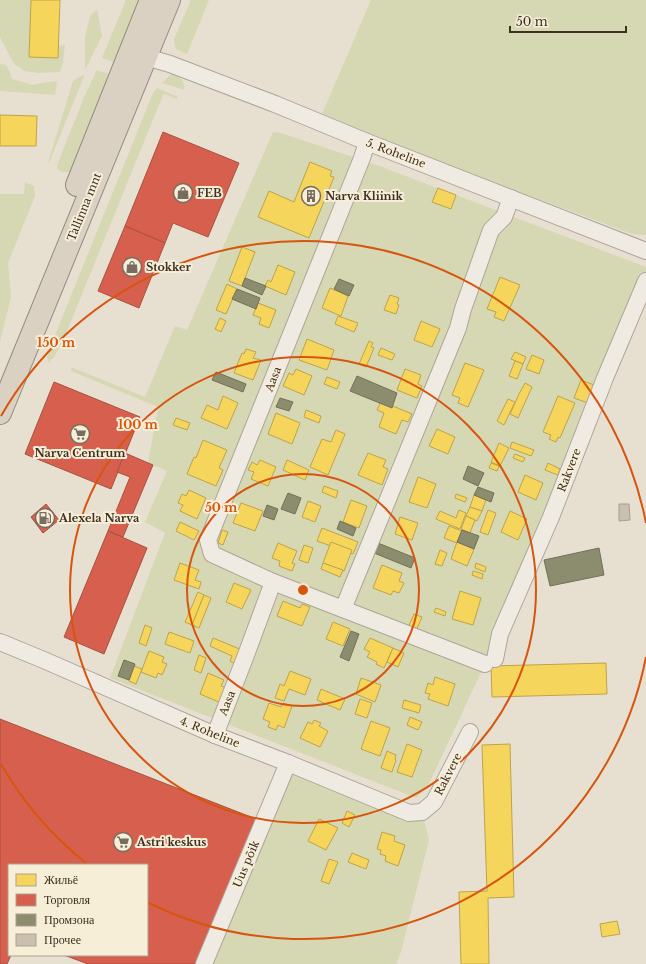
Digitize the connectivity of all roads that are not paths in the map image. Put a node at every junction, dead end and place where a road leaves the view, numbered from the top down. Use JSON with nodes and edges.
{"nodes":[{"id":1,"x":151,"y":0,"type":"edge"},
{"id":2,"x":169,"y":0,"type":"edge"},
{"id":3,"x":146,"y":57,"type":"junction"},
{"id":4,"x":367,"y":142,"type":"junction"},
{"id":5,"x":511,"y":198,"type":"junction"},
{"id":6,"x":646,"y":251,"type":"edge"},
{"id":7,"x":646,"y":281,"type":"edge"},
{"id":8,"x":0,"y":376,"type":"edge"},
{"id":9,"x":0,"y":413,"type":"edge"},
{"id":10,"x":273,"y":582,"type":"junction"},
{"id":11,"x":343,"y":609,"type":"junction"},
{"id":12,"x":0,"y":642,"type":"edge"},
{"id":13,"x":490,"y":661,"type":"joint"},
{"id":14,"x":470,"y":732,"type":"dead end"},
{"id":15,"x":215,"y":735,"type":"junction"},
{"id":16,"x":288,"y":763,"type":"junction"},
{"id":17,"x":422,"y":812,"type":"joint"},
{"id":18,"x":204,"y":964,"type":"edge"}],
"edges":[{"from":1,"to":8,"type":"highway","name":"Tallinna mnt"},
{"from":2,"to":3,"type":"highway","name":"Tallinna mnt"},
{"from":3,"to":4,"type":"street","name":"5. Roheline"},
{"from":3,"to":9,"type":"highway","name":"Tallinna mnt"},
{"from":4,"to":5,"type":"street","name":"5. Roheline"},
{"from":4,"to":10,"type":"street","name":"Aasa"},
{"from":5,"to":6,"type":"street","name":"5. Roheline"},
{"from":5,"to":11,"type":"street"},
{"from":7,"to":13,"type":"street","name":"Rakvere"},
{"from":10,"to":11,"type":"street","name":"Aasa"},
{"from":10,"to":15,"type":"street","name":"Aasa"},
{"from":11,"to":13,"type":"street","name":"Aasa"},
{"from":12,"to":15,"type":"street","name":"4. Roheline"},
{"from":14,"to":17,"type":"street","name":"Rakvere"},
{"from":15,"to":16,"type":"street","name":"4. Roheline"},
{"from":16,"to":17,"type":"street","name":"4. Roheline"},
{"from":16,"to":18,"type":"street","name":"Uus põik"}]}
